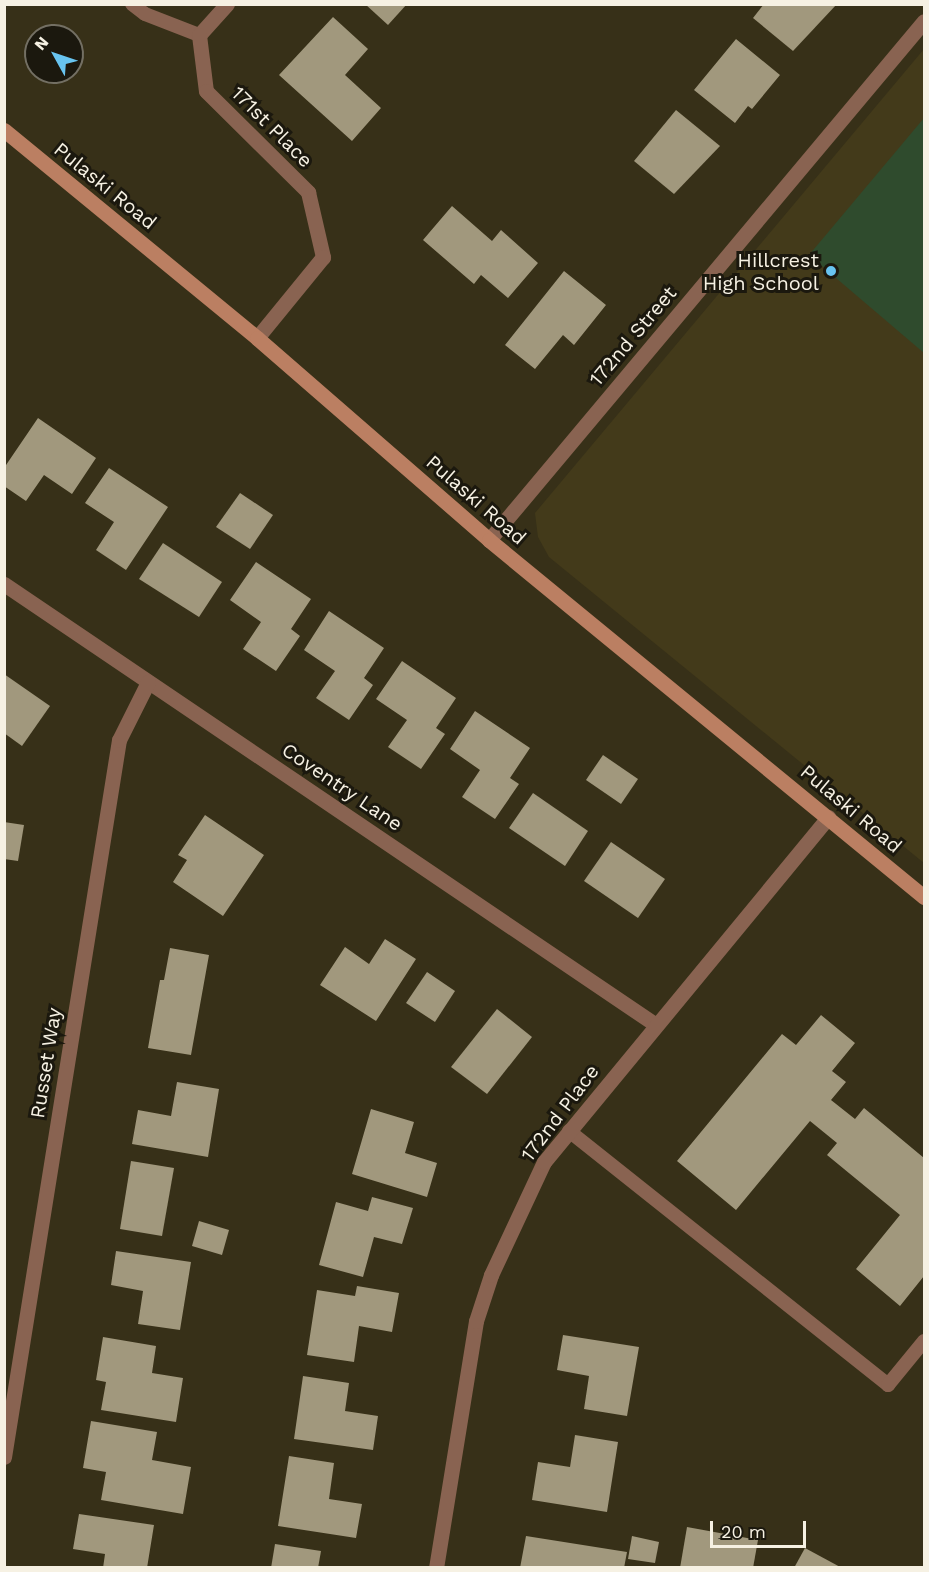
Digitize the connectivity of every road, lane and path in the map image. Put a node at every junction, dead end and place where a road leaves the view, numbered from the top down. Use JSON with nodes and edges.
{"nodes":[{"id":1,"x":132,"y":4,"type":"edge"},
{"id":2,"x":227,"y":4,"type":"edge"},
{"id":3,"x":924,"y":21,"type":"edge"},
{"id":4,"x":199,"y":35,"type":"junction"},
{"id":5,"x":4,"y":130,"type":"edge"},
{"id":6,"x":257,"y":338,"type":"junction"},
{"id":7,"x":489,"y":540,"type":"junction"},
{"id":8,"x":4,"y":584,"type":"edge"},
{"id":9,"x":148,"y":682,"type":"junction"},
{"id":10,"x":828,"y":817,"type":"junction"},
{"id":11,"x":924,"y":897,"type":"edge"},
{"id":12,"x":656,"y":1025,"type":"junction"},
{"id":13,"x":569,"y":1131,"type":"junction"},
{"id":14,"x":924,"y":1341,"type":"edge"},
{"id":15,"x":4,"y":1457,"type":"edge"},
{"id":16,"x":436,"y":1568,"type":"edge"}],
"edges":[{"from":1,"to":4,"type":"lane"},
{"from":2,"to":4,"type":"street"},
{"from":3,"to":7,"type":"street","name":"172nd Street"},
{"from":4,"to":6,"type":"street","name":"171st Place"},
{"from":5,"to":6,"type":"main road","name":"Pulaski Road"},
{"from":6,"to":7,"type":"main road","name":"Pulaski Road"},
{"from":7,"to":10,"type":"main road","name":"Pulaski Road"},
{"from":8,"to":9,"type":"street","name":"Coventry Lane"},
{"from":9,"to":12,"type":"street","name":"Coventry Lane"},
{"from":9,"to":15,"type":"street","name":"Russet Way"},
{"from":10,"to":11,"type":"main road","name":"Pulaski Road"},
{"from":10,"to":12,"type":"street","name":"172nd Place"},
{"from":12,"to":13,"type":"street","name":"172nd Place"},
{"from":13,"to":14,"type":"lane"},
{"from":13,"to":16,"type":"street","name":"172nd Place"}]}
